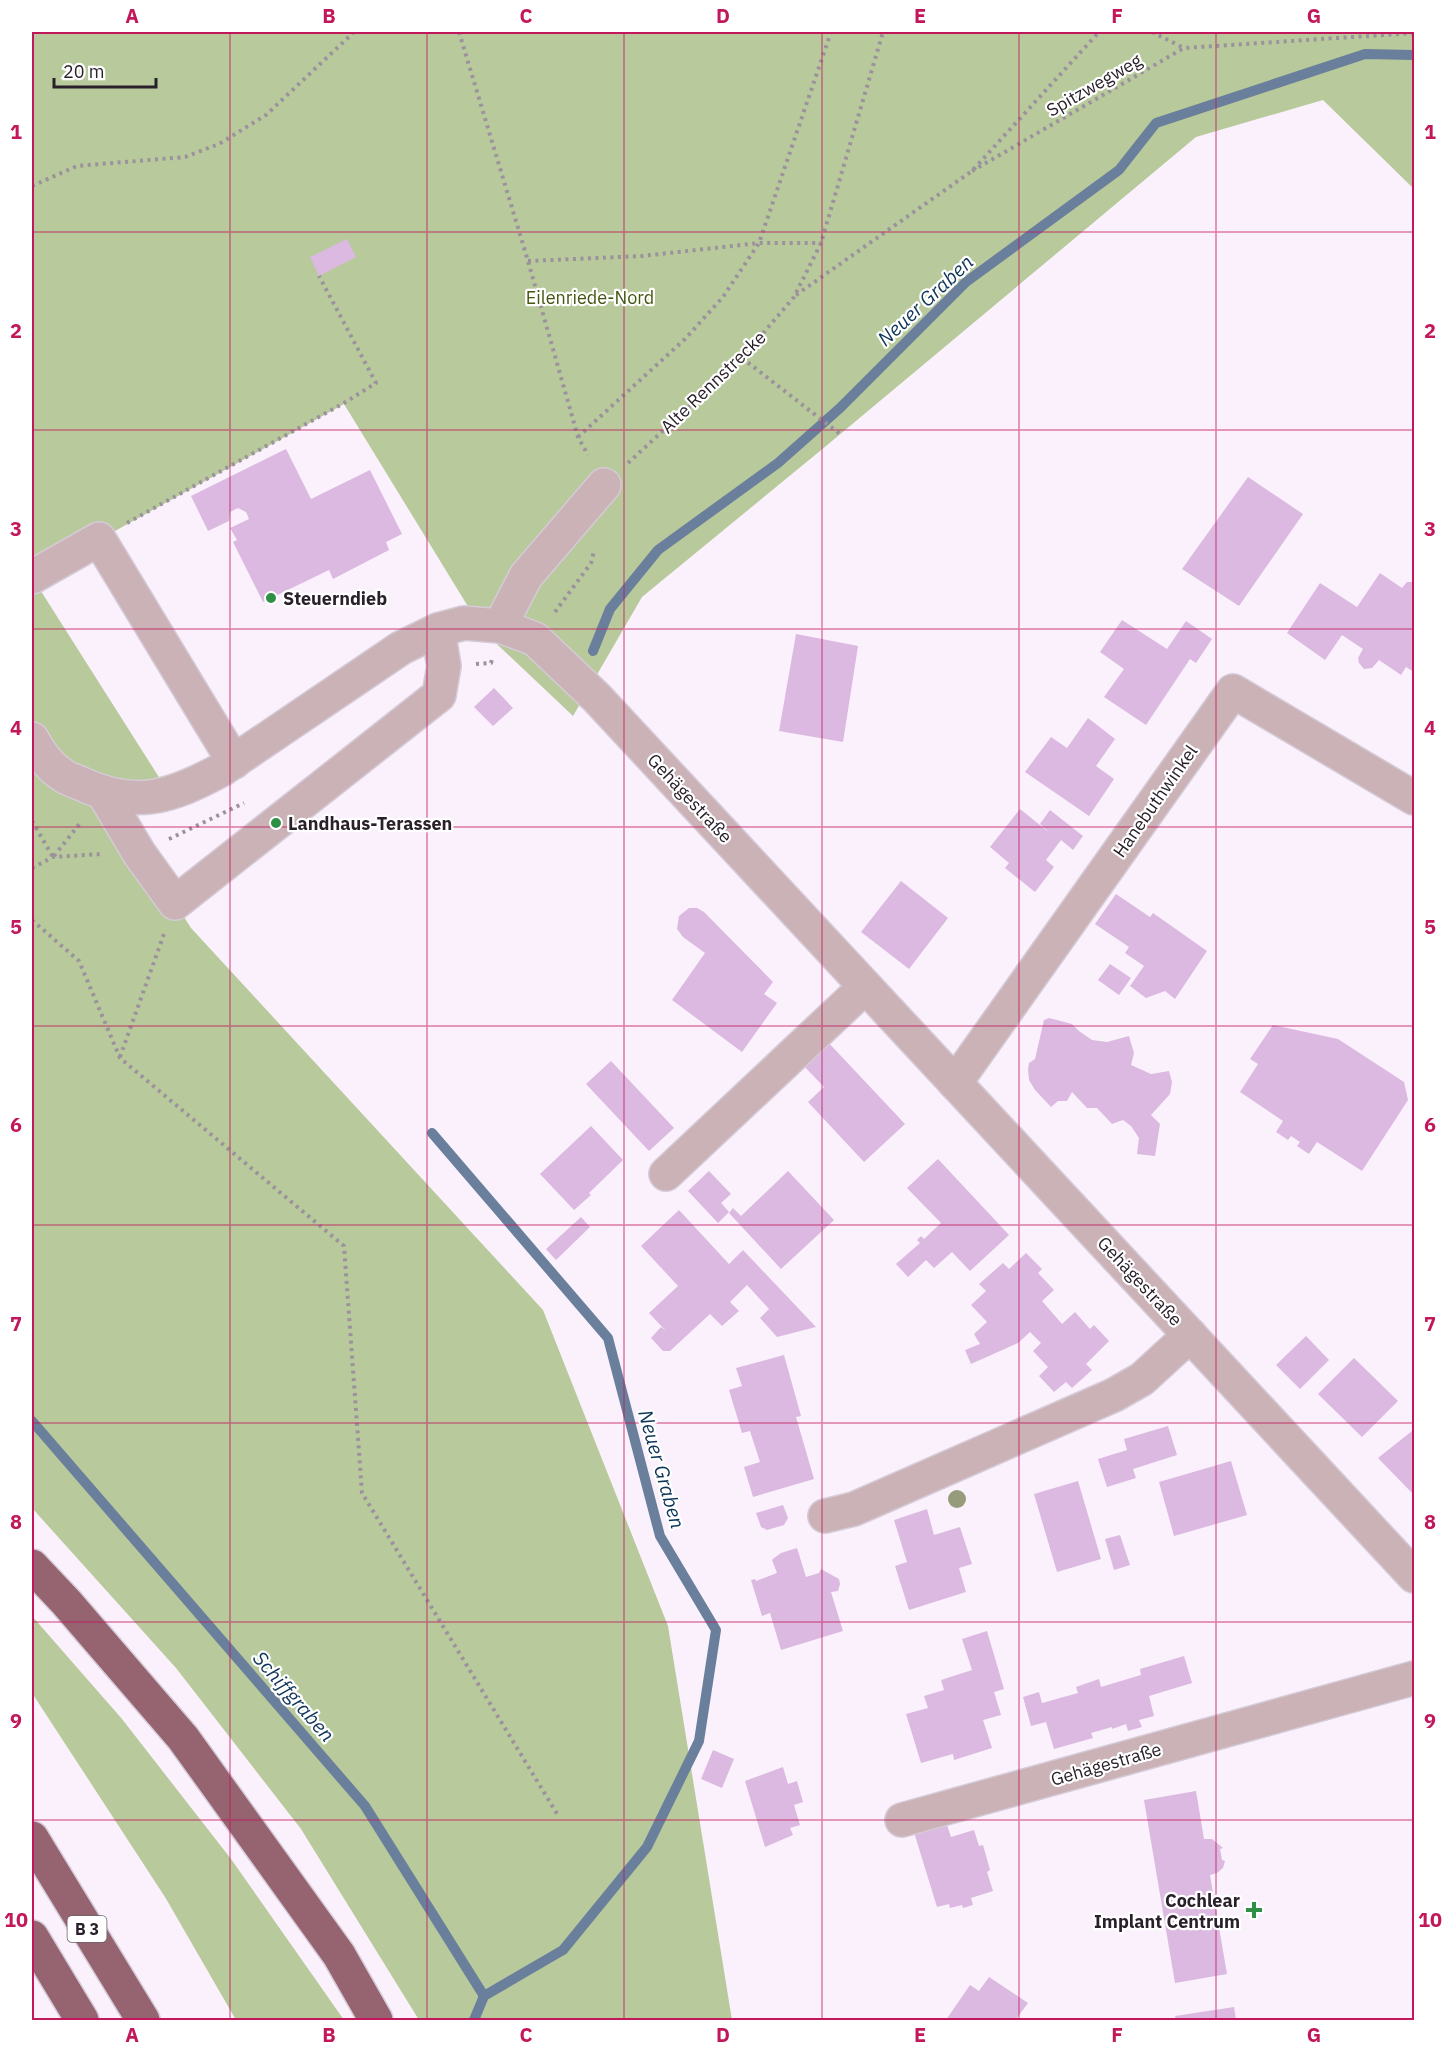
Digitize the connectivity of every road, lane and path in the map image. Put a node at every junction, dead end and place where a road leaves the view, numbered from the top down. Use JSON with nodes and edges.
{"nodes":[{"id":1,"x":354,"y":32,"type":"edge"},
{"id":2,"x":459,"y":32,"type":"edge"},
{"id":3,"x":831,"y":32,"type":"edge"},
{"id":4,"x":883,"y":32,"type":"edge"},
{"id":5,"x":1099,"y":32,"type":"edge"},
{"id":6,"x":1152,"y":32,"type":"edge"},
{"id":7,"x":1414,"y":33,"type":"edge"},
{"id":8,"x":1184,"y":48,"type":"junction"},
{"id":9,"x":972,"y":171,"type":"junction"},
{"id":10,"x":32,"y":186,"type":"edge"},
{"id":11,"x":759,"y":243,"type":"junction"},
{"id":12,"x":821,"y":243,"type":"junction"},
{"id":13,"x":528,"y":261,"type":"junction"},
{"id":14,"x":319,"y":276,"type":"dead end"},
{"id":15,"x":794,"y":297,"type":"junction"},
{"id":16,"x":742,"y":358,"type":"junction"},
{"id":17,"x":840,"y":434,"type":"dead end"},
{"id":18,"x":578,"y":437,"type":"junction"},
{"id":19,"x":604,"y":485,"type":"junction"},
{"id":20,"x":99,"y":539,"type":"junction"},
{"id":21,"x":32,"y":577,"type":"edge"},
{"id":22,"x":500,"y":626,"type":"junction"},
{"id":23,"x":438,"y":630,"type":"junction"},
{"id":24,"x":32,"y":740,"type":"edge"},
{"id":25,"x":234,"y":762,"type":"junction"},
{"id":26,"x":104,"y":794,"type":"junction"},
{"id":27,"x":1414,"y":798,"type":"edge"},
{"id":28,"x":32,"y":821,"type":"edge"},
{"id":29,"x":53,"y":856,"type":"junction"},
{"id":30,"x":32,"y":866,"type":"edge"},
{"id":31,"x":175,"y":903,"type":"junction"},
{"id":32,"x":32,"y":920,"type":"edge"},
{"id":33,"x":865,"y":987,"type":"junction"},
{"id":34,"x":120,"y":1058,"type":"junction"},
{"id":35,"x":955,"y":1083,"type":"junction"},
{"id":36,"x":666,"y":1174,"type":"dead end"},
{"id":37,"x":1191,"y":1335,"type":"junction"},
{"id":38,"x":825,"y":1515,"type":"dead end"},
{"id":39,"x":32,"y":1566,"type":"edge"},
{"id":40,"x":1414,"y":1576,"type":"edge"},
{"id":41,"x":1414,"y":1678,"type":"edge"},
{"id":42,"x":559,"y":1817,"type":"dead end"},
{"id":43,"x":902,"y":1820,"type":"dead end"},
{"id":44,"x":32,"y":1838,"type":"edge"},
{"id":45,"x":32,"y":1937,"type":"edge"},
{"id":46,"x":82,"y":2020,"type":"edge"},
{"id":47,"x":143,"y":2020,"type":"edge"},
{"id":48,"x":376,"y":2020,"type":"edge"}],
"edges":[{"from":1,"to":10,"type":"path"},
{"from":2,"to":13,"type":"path"},
{"from":3,"to":11,"type":"path"},
{"from":4,"to":12,"type":"path","name":"Alte Rennstrecke"},
{"from":5,"to":9,"type":"path"},
{"from":6,"to":8,"type":"path"},
{"from":7,"to":8,"type":"path","name":"Spitzwegweg"},
{"from":8,"to":9,"type":"path","name":"Spitzwegweg"},
{"from":9,"to":15,"type":"path"},
{"from":11,"to":12,"type":"path"},
{"from":11,"to":13,"type":"path"},
{"from":11,"to":18,"type":"path"},
{"from":12,"to":15,"type":"path","name":"Alte Rennstrecke"},
{"from":13,"to":18,"type":"path"},
{"from":14,"to":20,"type":"path"},
{"from":15,"to":16,"type":"path","name":"Alte Rennstrecke"},
{"from":16,"to":17,"type":"path"},
{"from":16,"to":19,"type":"path","name":"Alte Rennstrecke"},
{"from":18,"to":19,"type":"path"},
{"from":19,"to":22,"type":"street"},
{"from":20,"to":21,"type":"street"},
{"from":20,"to":25,"type":"street"},
{"from":22,"to":23,"type":"street"},
{"from":22,"to":33,"type":"street","name":"Gehägestraße"},
{"from":23,"to":25,"type":"street"},
{"from":23,"to":31,"type":"street"},
{"from":24,"to":26,"type":"street"},
{"from":25,"to":26,"type":"street"},
{"from":26,"to":29,"type":"path"},
{"from":26,"to":31,"type":"street"},
{"from":27,"to":35,"type":"street","name":"Hanebuthwinkel"},
{"from":28,"to":29,"type":"path"},
{"from":29,"to":30,"type":"path"},
{"from":31,"to":34,"type":"path"},
{"from":32,"to":34,"type":"path"},
{"from":33,"to":35,"type":"street","name":"Gehägestraße"},
{"from":33,"to":36,"type":"street"},
{"from":34,"to":42,"type":"path"},
{"from":35,"to":37,"type":"street","name":"Gehägestraße"},
{"from":37,"to":38,"type":"street"},
{"from":37,"to":40,"type":"street","name":"Gehägestraße"},
{"from":39,"to":48,"type":"highway"},
{"from":41,"to":43,"type":"street","name":"Gehägestraße"},
{"from":44,"to":47,"type":"highway","number":"B 3"},
{"from":45,"to":46,"type":"highway"}]}
